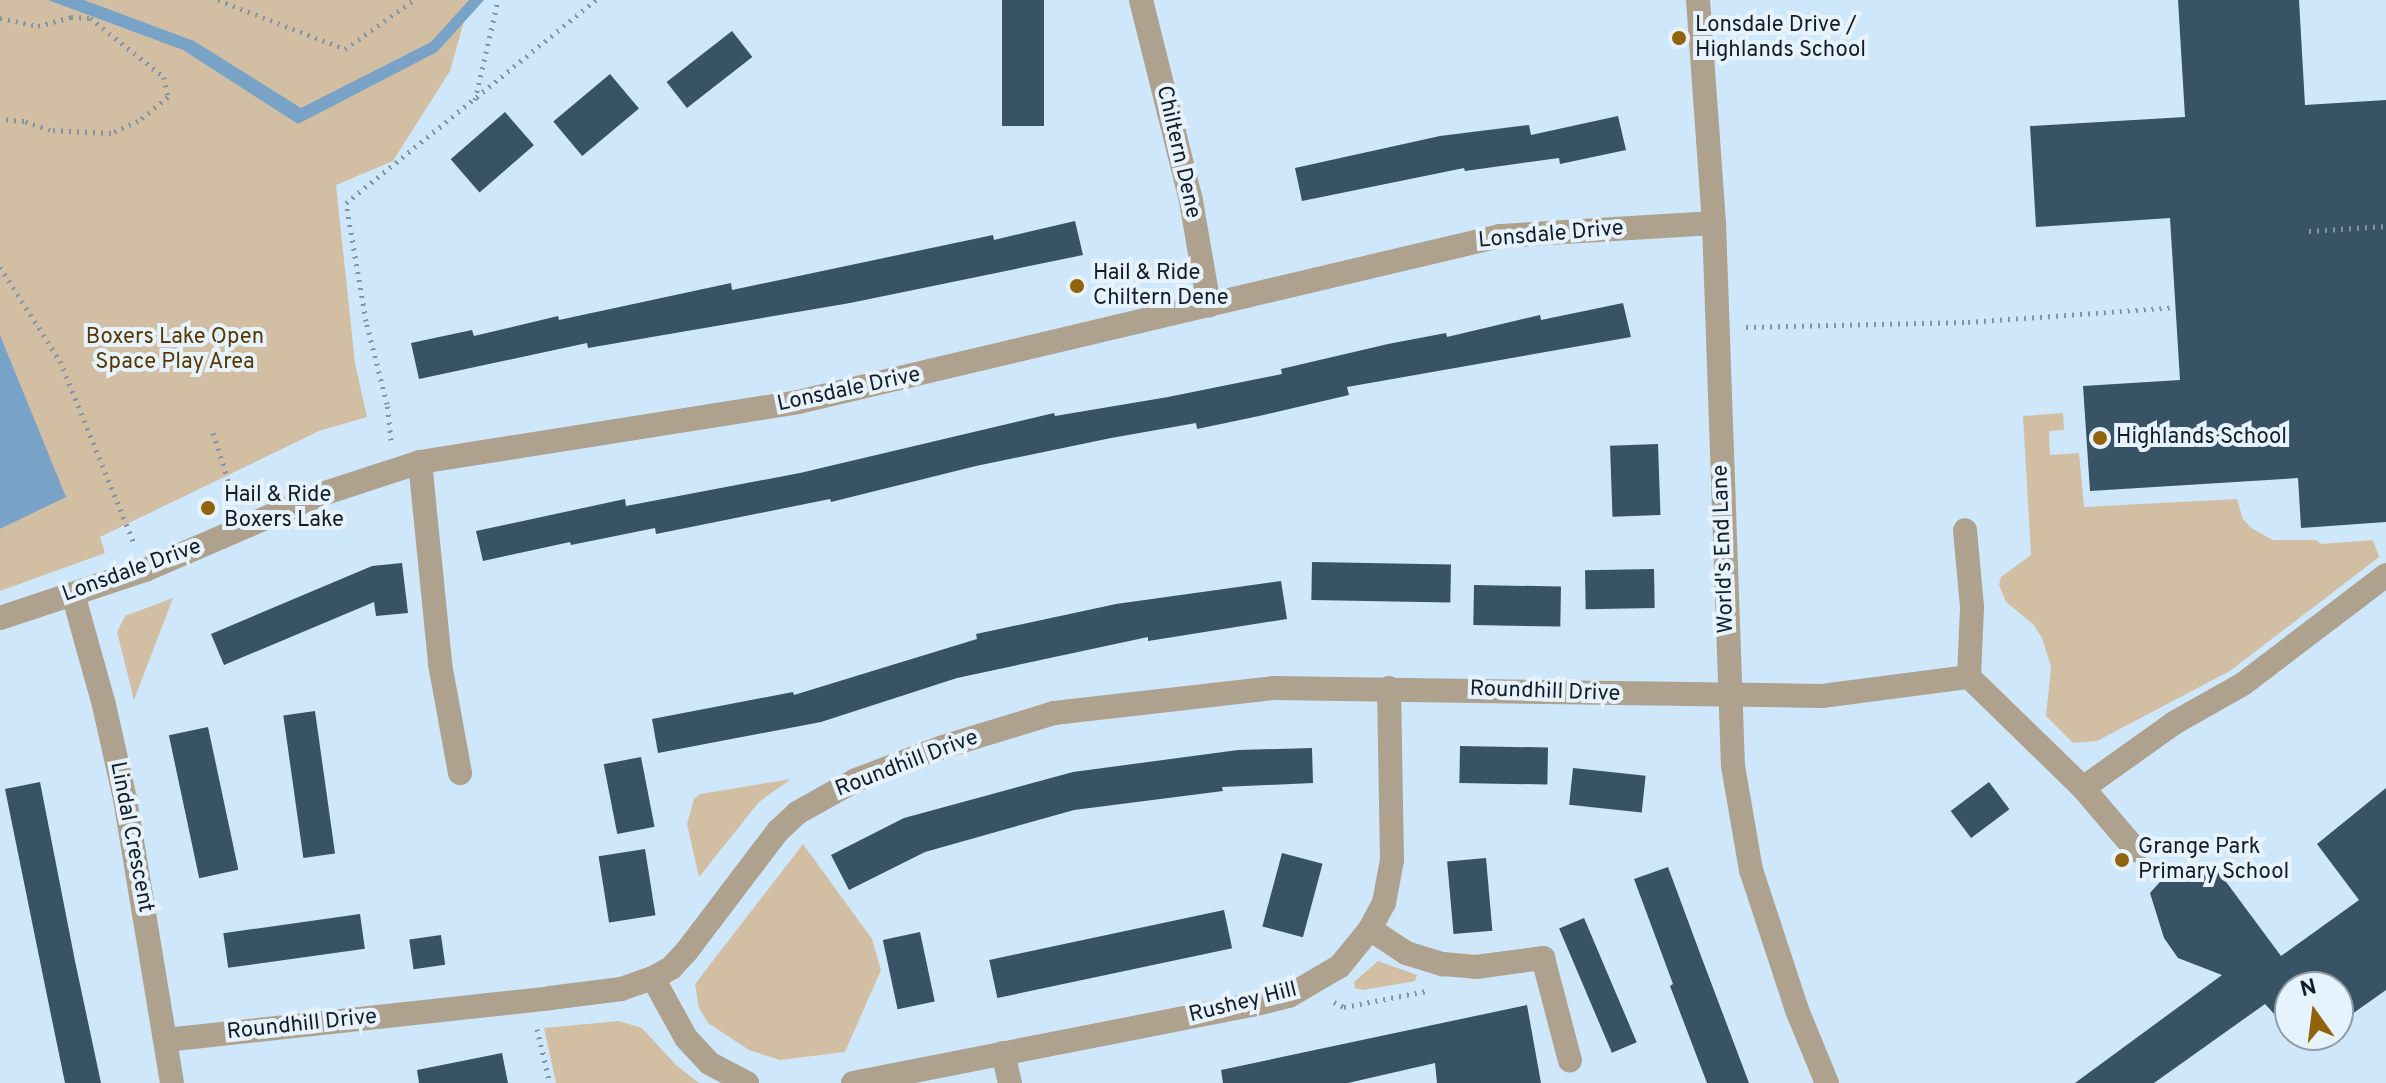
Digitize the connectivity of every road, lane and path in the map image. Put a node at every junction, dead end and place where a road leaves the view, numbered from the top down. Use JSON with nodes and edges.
{"nodes":[{"id":1,"x":218,"y":0,"type":"edge"},
{"id":2,"x":414,"y":0,"type":"edge"},
{"id":3,"x":498,"y":0,"type":"edge"},
{"id":4,"x":596,"y":0,"type":"edge"},
{"id":5,"x":1141,"y":0,"type":"edge"},
{"id":6,"x":1698,"y":0,"type":"edge"},
{"id":7,"x":0,"y":18,"type":"edge"},
{"id":8,"x":475,"y":100,"type":"junction"},
{"id":9,"x":0,"y":119,"type":"edge"},
{"id":10,"x":1714,"y":223,"type":"junction"},
{"id":11,"x":2386,"y":226,"type":"edge"},
{"id":12,"x":2309,"y":231,"type":"dead end"},
{"id":13,"x":0,"y":267,"type":"edge"},
{"id":14,"x":1209,"y":305,"type":"junction"},
{"id":15,"x":2175,"y":307,"type":"dead end"},
{"id":16,"x":1717,"y":327,"type":"junction"},
{"id":17,"x":213,"y":433,"type":"dead end"},
{"id":18,"x":420,"y":462,"type":"junction"},
{"id":19,"x":394,"y":469,"type":"junction"},
{"id":20,"x":243,"y":527,"type":"junction"},
{"id":21,"x":1965,"y":530,"type":"dead end"},
{"id":22,"x":145,"y":570,"type":"junction"},
{"id":23,"x":2386,"y":575,"type":"edge"},
{"id":24,"x":73,"y":594,"type":"junction"},
{"id":25,"x":0,"y":618,"type":"edge"},
{"id":26,"x":1969,"y":677,"type":"junction"},
{"id":27,"x":1389,"y":688,"type":"junction"},
{"id":28,"x":1729,"y":696,"type":"junction"},
{"id":29,"x":460,"y":773,"type":"dead end"},
{"id":30,"x":2083,"y":788,"type":"junction"},
{"id":31,"x":2136,"y":850,"type":"dead end"},
{"id":32,"x":1370,"y":929,"type":"junction"},
{"id":33,"x":1443,"y":964,"type":"junction"},
{"id":34,"x":653,"y":978,"type":"junction"},
{"id":35,"x":1311,"y":985,"type":"junction"},
{"id":36,"x":530,"y":1000,"type":"junction"},
{"id":37,"x":166,"y":1040,"type":"junction"},
{"id":38,"x":1003,"y":1053,"type":"junction"},
{"id":39,"x":1570,"y":1061,"type":"dead end"},
{"id":40,"x":172,"y":1083,"type":"edge"},
{"id":41,"x":550,"y":1083,"type":"edge"},
{"id":42,"x":747,"y":1083,"type":"edge"},
{"id":43,"x":853,"y":1083,"type":"edge"},
{"id":44,"x":1010,"y":1083,"type":"edge"},
{"id":45,"x":1827,"y":1083,"type":"edge"}],
"edges":[{"from":1,"to":2,"type":"path"},
{"from":3,"to":8,"type":"path"},
{"from":4,"to":8,"type":"path"},
{"from":5,"to":14,"type":"street","name":"Chiltern Dene"},
{"from":6,"to":10,"type":"street","name":"World's End Lane"},
{"from":7,"to":9,"type":"path"},
{"from":8,"to":19,"type":"path"},
{"from":10,"to":14,"type":"street","name":"Lonsdale Drive"},
{"from":10,"to":16,"type":"street","name":"World's End Lane"},
{"from":11,"to":12,"type":"path"},
{"from":13,"to":22,"type":"path"},
{"from":14,"to":18,"type":"street","name":"Lonsdale Drive"},
{"from":15,"to":16,"type":"path"},
{"from":16,"to":28,"type":"street","name":"World's End Lane"},
{"from":17,"to":20,"type":"path"},
{"from":18,"to":19,"type":"street","name":"Lonsdale Drive"},
{"from":18,"to":29,"type":"street"},
{"from":19,"to":20,"type":"street","name":"Lonsdale Drive"},
{"from":20,"to":22,"type":"street","name":"Lonsdale Drive"},
{"from":21,"to":26,"type":"street"},
{"from":22,"to":24,"type":"street","name":"Lonsdale Drive"},
{"from":23,"to":30,"type":"street"},
{"from":24,"to":25,"type":"street","name":"Lonsdale Drive"},
{"from":24,"to":37,"type":"street","name":"Lindal Crescent"},
{"from":26,"to":28,"type":"street","name":"Roundhill Drive"},
{"from":26,"to":30,"type":"street"},
{"from":27,"to":28,"type":"street","name":"Roundhill Drive"},
{"from":27,"to":32,"type":"street","name":"Rushey Hill"},
{"from":27,"to":34,"type":"street","name":"Roundhill Drive"},
{"from":28,"to":45,"type":"street","name":"World's End Lane"},
{"from":30,"to":31,"type":"street"},
{"from":32,"to":33,"type":"street"},
{"from":32,"to":35,"type":"street","name":"Rushey Hill"},
{"from":33,"to":35,"type":"path"},
{"from":33,"to":39,"type":"street"},
{"from":34,"to":36,"type":"street","name":"Roundhill Drive"},
{"from":34,"to":42,"type":"street"},
{"from":35,"to":38,"type":"street","name":"Rushey Hill"},
{"from":36,"to":37,"type":"street","name":"Roundhill Drive"},
{"from":36,"to":41,"type":"path"},
{"from":37,"to":40,"type":"street","name":"Lindal Crescent"},
{"from":38,"to":43,"type":"street","name":"Rushey Hill"},
{"from":38,"to":44,"type":"street"}]}
